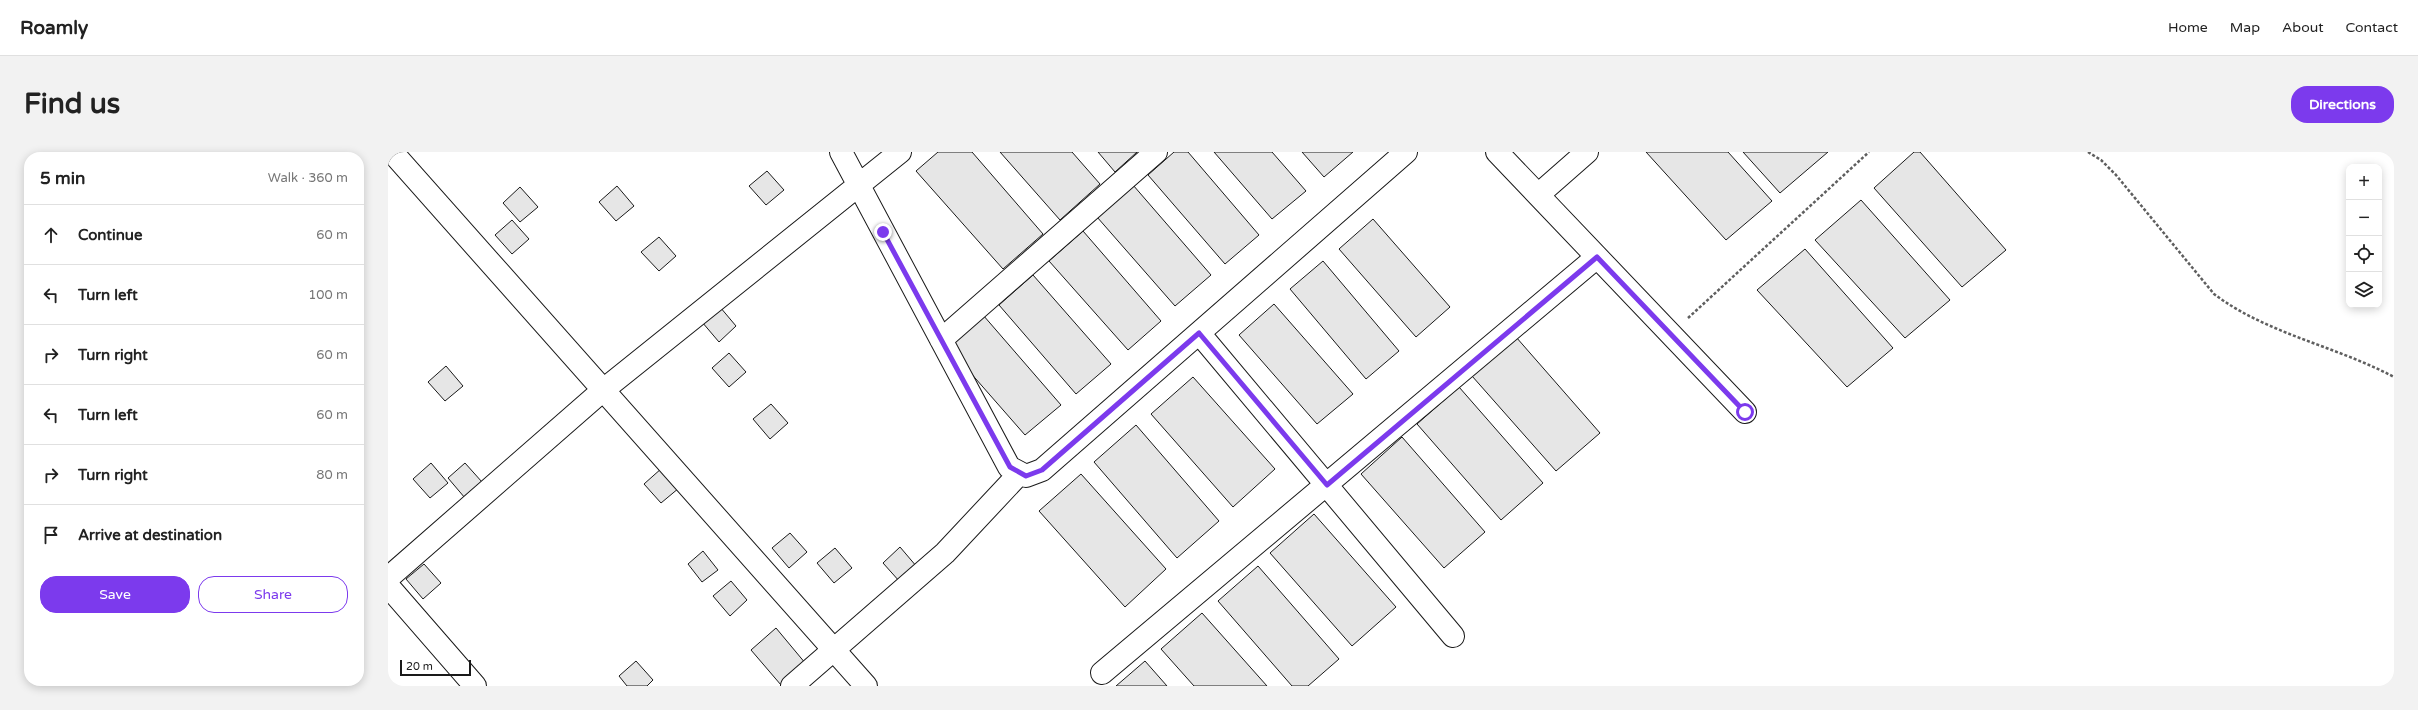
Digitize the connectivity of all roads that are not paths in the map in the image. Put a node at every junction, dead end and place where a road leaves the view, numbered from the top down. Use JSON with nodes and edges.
{"nodes":[{"id":1,"x":392,"y":152,"type":"edge"},
{"id":2,"x":841,"y":152,"type":"edge"},
{"id":3,"x":900,"y":152,"type":"edge"},
{"id":4,"x":1156,"y":152,"type":"edge"},
{"id":5,"x":1406,"y":152,"type":"edge"},
{"id":6,"x":1497,"y":152,"type":"edge"},
{"id":7,"x":1587,"y":152,"type":"edge"},
{"id":8,"x":859,"y":186,"type":"junction"},
{"id":9,"x":1538,"y":195,"type":"junction"},
{"id":10,"x":1597,"y":257,"type":"junction"},
{"id":11,"x":1199,"y":333,"type":"junction"},
{"id":12,"x":941,"y":340,"type":"junction"},
{"id":13,"x":602,"y":391,"type":"junction"},
{"id":14,"x":1745,"y":412,"type":"dead end"},
{"id":15,"x":1019,"y":474,"type":"junction"},
{"id":16,"x":1327,"y":485,"type":"junction"},
{"id":17,"x":388,"y":578,"type":"edge"},
{"id":18,"x":388,"y":586,"type":"edge"},
{"id":19,"x":1452,"y":636,"type":"dead end"},
{"id":20,"x":834,"y":649,"type":"junction"},
{"id":21,"x":1102,"y":673,"type":"dead end"},
{"id":22,"x":475,"y":686,"type":"edge"},
{"id":23,"x":792,"y":686,"type":"edge"},
{"id":24,"x":866,"y":686,"type":"edge"}],
"edges":[{"from":1,"to":13,"type":"street"},
{"from":2,"to":8,"type":"street"},
{"from":3,"to":8,"type":"street"},
{"from":4,"to":12,"type":"street"},
{"from":5,"to":11,"type":"street"},
{"from":6,"to":9,"type":"street"},
{"from":7,"to":9,"type":"street"},
{"from":8,"to":12,"type":"street"},
{"from":8,"to":13,"type":"street"},
{"from":9,"to":10,"type":"street"},
{"from":10,"to":14,"type":"street"},
{"from":10,"to":16,"type":"street"},
{"from":11,"to":15,"type":"street"},
{"from":11,"to":16,"type":"street"},
{"from":12,"to":15,"type":"street"},
{"from":13,"to":17,"type":"street"},
{"from":13,"to":20,"type":"street"},
{"from":15,"to":20,"type":"street"},
{"from":16,"to":19,"type":"street"},
{"from":16,"to":21,"type":"street"},
{"from":18,"to":22,"type":"street"},
{"from":20,"to":23,"type":"street"},
{"from":20,"to":24,"type":"street"}]}
